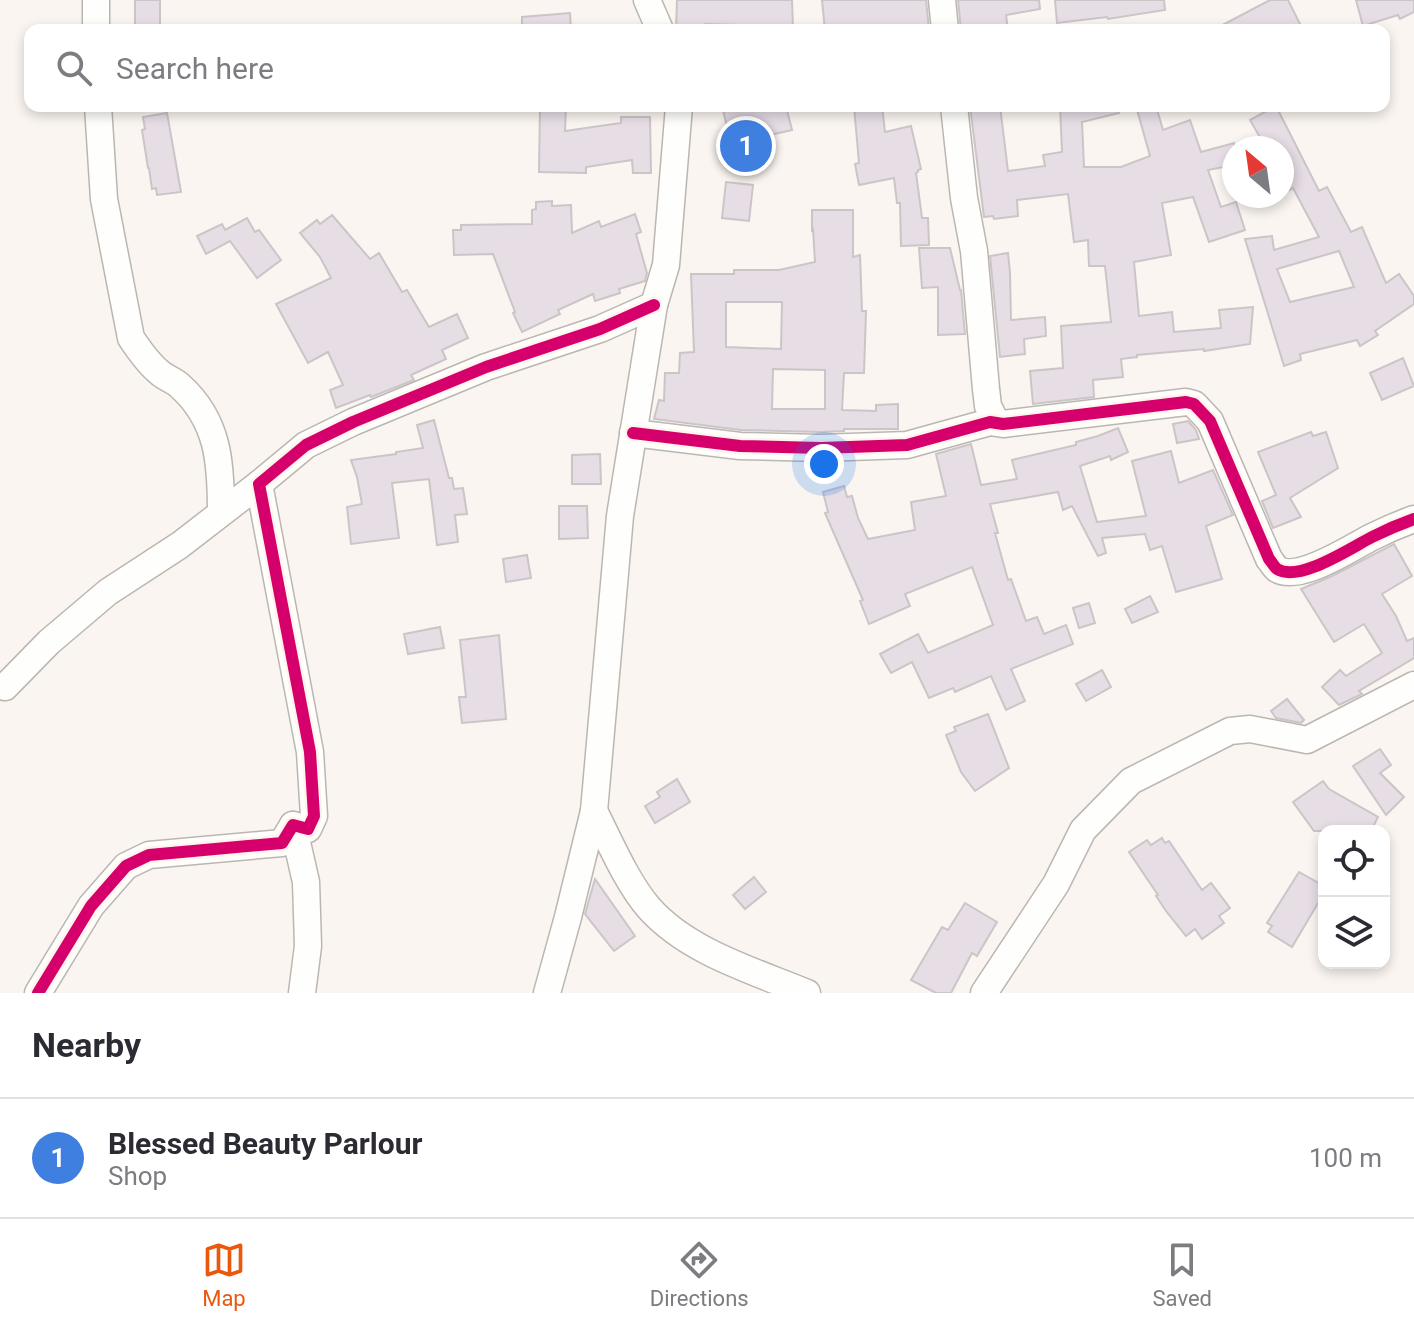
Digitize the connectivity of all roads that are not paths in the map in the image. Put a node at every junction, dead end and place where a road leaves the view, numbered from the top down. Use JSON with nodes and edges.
{"nodes":[{"id":1,"x":96,"y":0,"type":"edge"},
{"id":2,"x":647,"y":0,"type":"edge"},
{"id":3,"x":942,"y":0,"type":"edge"},
{"id":4,"x":96,"y":24,"type":"edge"},
{"id":5,"x":657,"y":24,"type":"edge"},
{"id":6,"x":944,"y":24,"type":"edge"},
{"id":7,"x":98,"y":112,"type":"edge"},
{"id":8,"x":679,"y":112,"type":"edge"},
{"id":9,"x":955,"y":112,"type":"edge"},
{"id":10,"x":654,"y":305,"type":"junction"},
{"id":11,"x":996,"y":422,"type":"junction"},
{"id":12,"x":633,"y":433,"type":"junction"},
{"id":13,"x":259,"y":484,"type":"junction"},
{"id":14,"x":221,"y":512,"type":"junction"},
{"id":15,"x":1414,"y":519,"type":"edge"},
{"id":16,"x":1414,"y":685,"type":"edge"},
{"id":17,"x":5,"y":687,"type":"dead end"},
{"id":18,"x":594,"y":811,"type":"junction"},
{"id":19,"x":293,"y":825,"type":"junction"},
{"id":20,"x":38,"y":993,"type":"edge"},
{"id":21,"x":302,"y":993,"type":"edge"},
{"id":22,"x":547,"y":993,"type":"edge"},
{"id":23,"x":807,"y":993,"type":"edge"},
{"id":24,"x":984,"y":993,"type":"edge"}],
"edges":[{"from":1,"to":4,"type":"street"},
{"from":2,"to":5,"type":"street"},
{"from":3,"to":6,"type":"street"},
{"from":7,"to":14,"type":"street"},
{"from":8,"to":10,"type":"street"},
{"from":9,"to":11,"type":"street"},
{"from":10,"to":12,"type":"street"},
{"from":10,"to":13,"type":"street"},
{"from":11,"to":12,"type":"street"},
{"from":11,"to":15,"type":"street"},
{"from":12,"to":18,"type":"street"},
{"from":13,"to":14,"type":"street"},
{"from":13,"to":19,"type":"street"},
{"from":14,"to":17,"type":"street"},
{"from":16,"to":24,"type":"street"},
{"from":18,"to":22,"type":"street"},
{"from":18,"to":23,"type":"street"},
{"from":19,"to":20,"type":"street"},
{"from":19,"to":21,"type":"street"}]}
